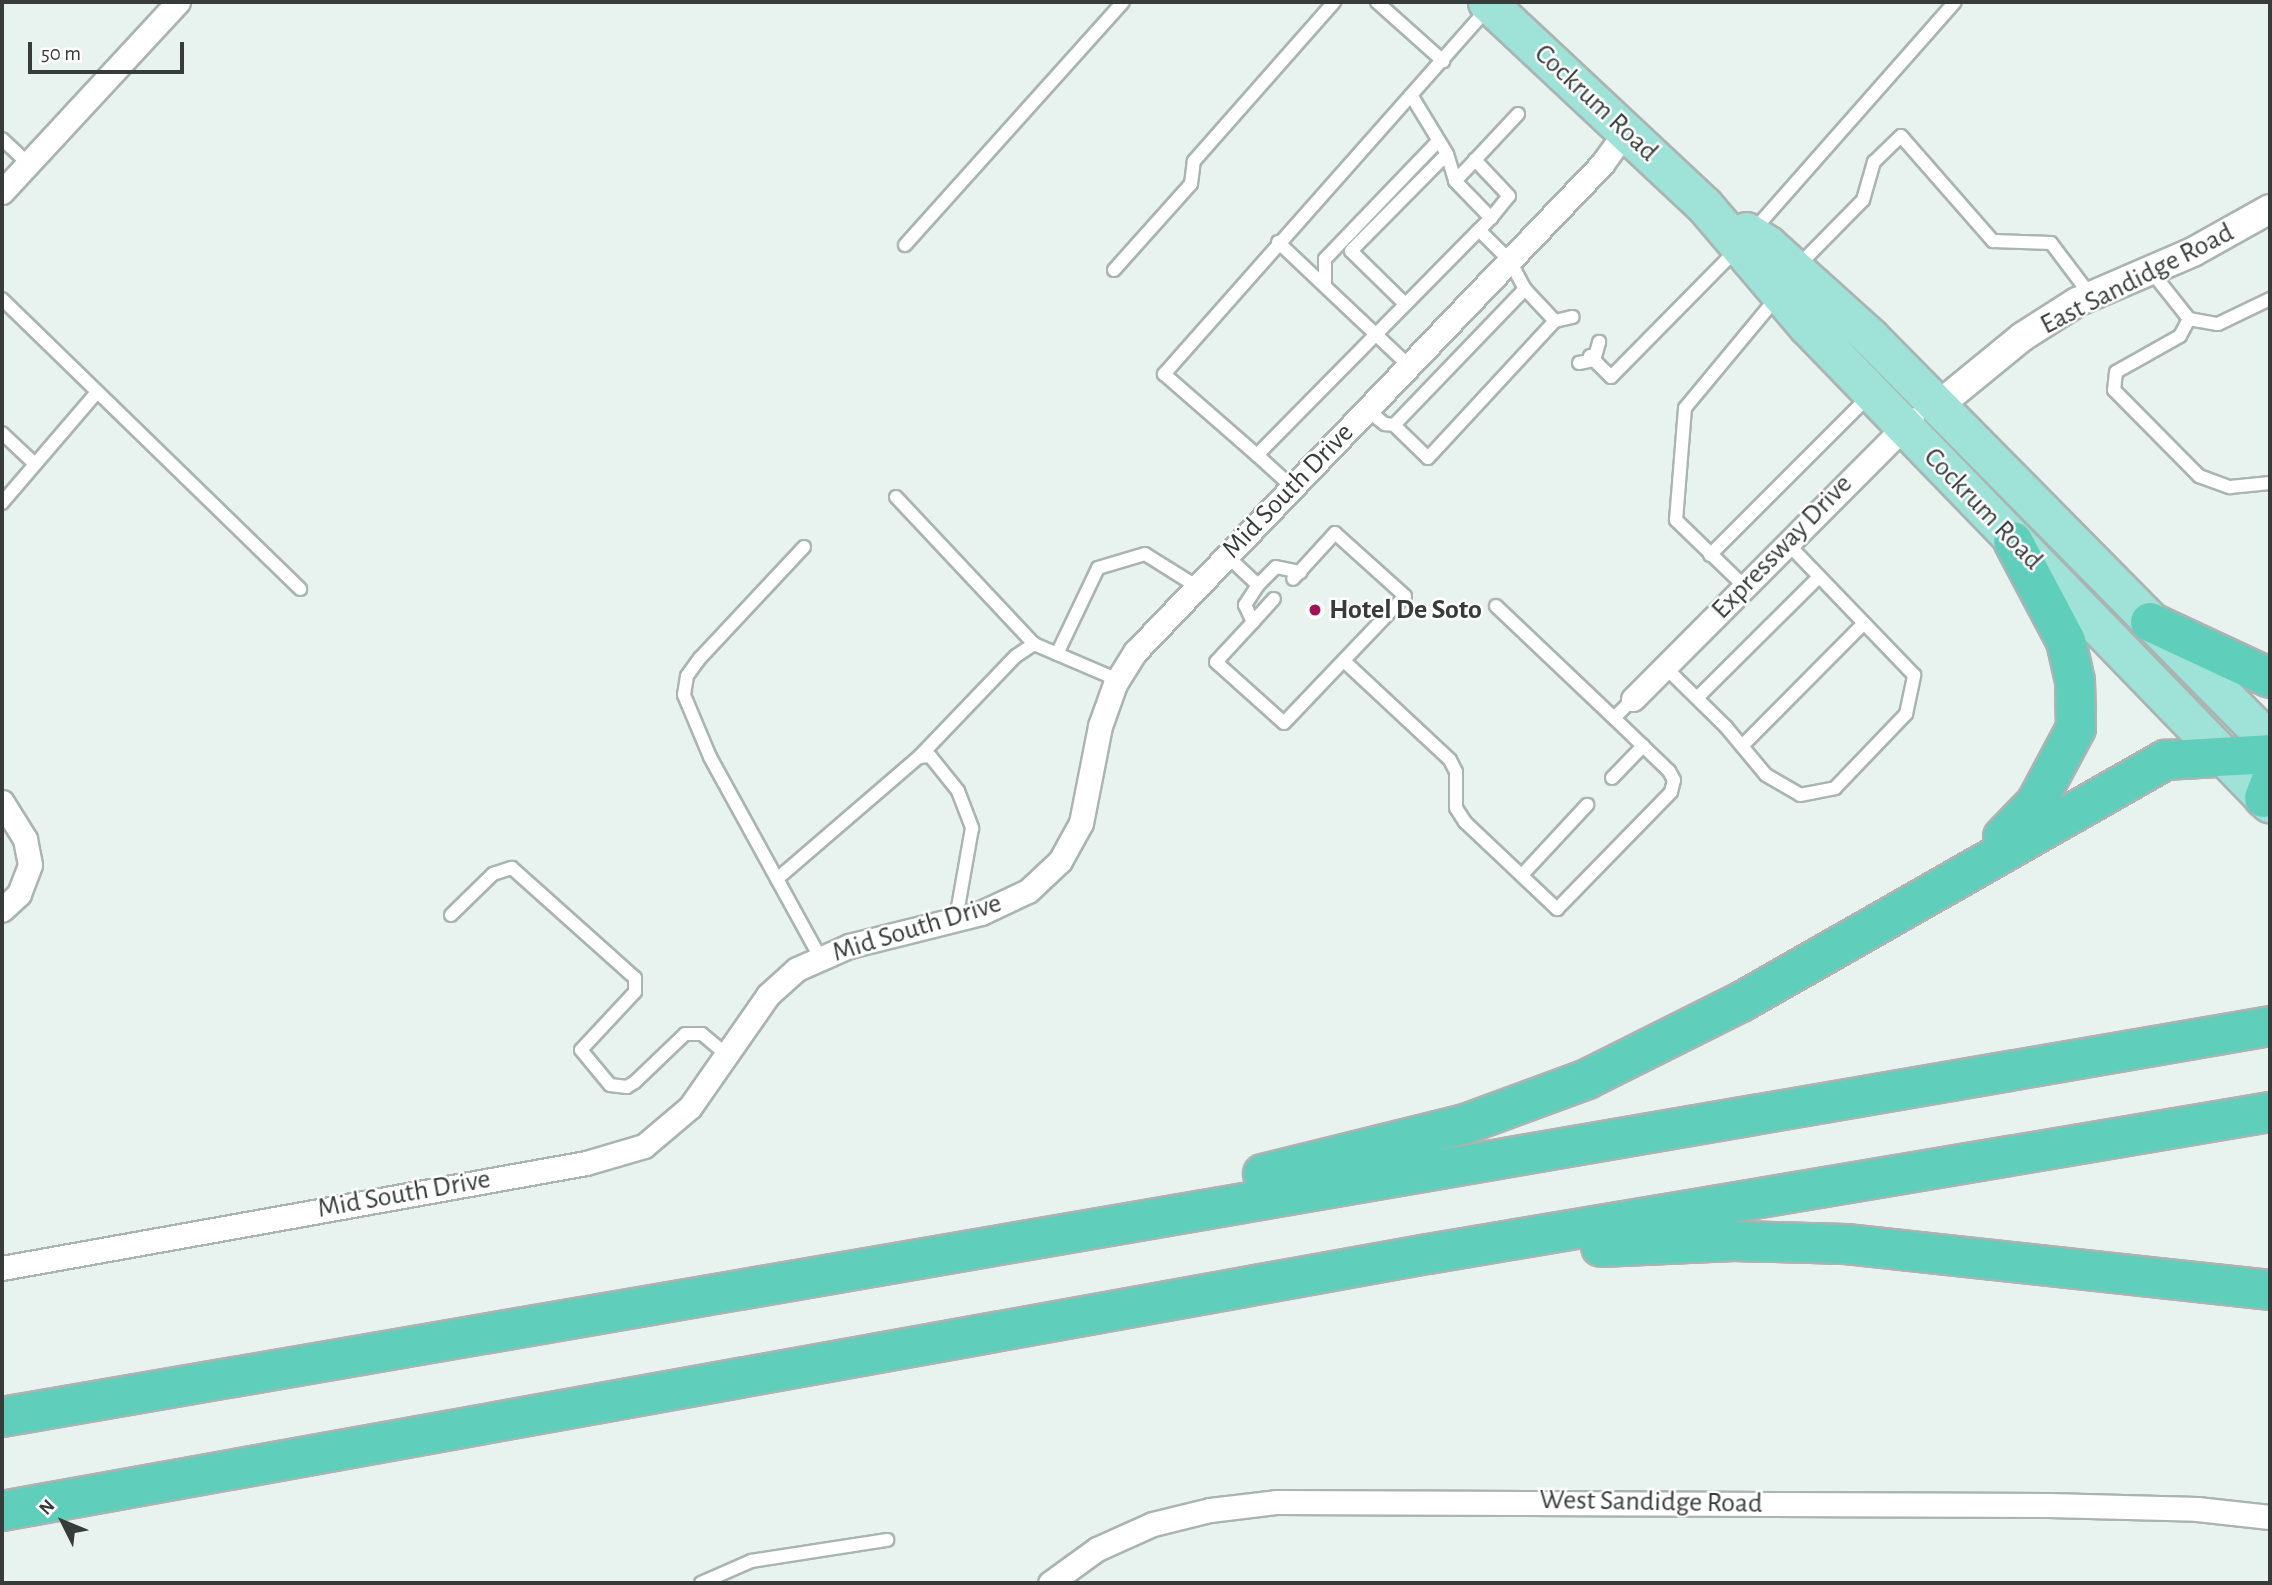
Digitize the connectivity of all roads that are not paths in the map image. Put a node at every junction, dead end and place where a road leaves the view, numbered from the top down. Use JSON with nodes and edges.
{"nodes":[{"id":1,"x":178,"y":2,"type":"edge"},
{"id":2,"x":1123,"y":2,"type":"edge"},
{"id":3,"x":1334,"y":2,"type":"edge"},
{"id":4,"x":1377,"y":2,"type":"edge"},
{"id":5,"x":1955,"y":2,"type":"edge"},
{"id":6,"x":1489,"y":4,"type":"edge"},
{"id":7,"x":1443,"y":61,"type":"junction"},
{"id":8,"x":1411,"y":95,"type":"junction"},
{"id":9,"x":1518,"y":114,"type":"dead end"},
{"id":10,"x":1626,"y":131,"type":"junction"},
{"id":11,"x":2,"y":139,"type":"edge"},
{"id":12,"x":1438,"y":141,"type":"junction"},
{"id":13,"x":1447,"y":153,"type":"junction"},
{"id":14,"x":1475,"y":160,"type":"junction"},
{"id":15,"x":28,"y":163,"type":"junction"},
{"id":16,"x":1455,"y":181,"type":"junction"},
{"id":17,"x":2,"y":192,"type":"edge"},
{"id":18,"x":2270,"y":209,"type":"edge"},
{"id":19,"x":1491,"y":218,"type":"junction"},
{"id":20,"x":1479,"y":230,"type":"junction"},
{"id":21,"x":1745,"y":240,"type":"junction"},
{"id":22,"x":1278,"y":242,"type":"junction"},
{"id":23,"x":905,"y":245,"type":"dead end"},
{"id":24,"x":1510,"y":261,"type":"junction"},
{"id":25,"x":1114,"y":270,"type":"dead end"},
{"id":26,"x":2151,"y":271,"type":"junction"},
{"id":27,"x":1787,"y":281,"type":"junction"},
{"id":28,"x":1325,"y":286,"type":"junction"},
{"id":29,"x":1525,"y":289,"type":"junction"},
{"id":30,"x":2091,"y":296,"type":"junction"},
{"id":31,"x":2,"y":299,"type":"edge"},
{"id":32,"x":2270,"y":299,"type":"edge"},
{"id":33,"x":1405,"y":303,"type":"junction"},
{"id":34,"x":1573,"y":317,"type":"dead end"},
{"id":35,"x":2189,"y":319,"type":"junction"},
{"id":36,"x":1557,"y":330,"type":"junction"},
{"id":37,"x":1374,"y":333,"type":"junction"},
{"id":38,"x":1599,"y":342,"type":"dead end"},
{"id":39,"x":1409,"y":366,"type":"junction"},
{"id":40,"x":97,"y":392,"type":"junction"},
{"id":41,"x":1871,"y":393,"type":"junction"},
{"id":42,"x":1939,"y":404,"type":"junction"},
{"id":43,"x":1367,"y":410,"type":"junction"},
{"id":44,"x":1394,"y":425,"type":"junction"},
{"id":45,"x":1902,"y":425,"type":"junction"},
{"id":46,"x":2,"y":433,"type":"edge"},
{"id":47,"x":1257,"y":456,"type":"junction"},
{"id":48,"x":35,"y":464,"type":"junction"},
{"id":49,"x":2270,"y":484,"type":"edge"},
{"id":50,"x":1292,"y":487,"type":"junction"},
{"id":51,"x":896,"y":497,"type":"dead end"},
{"id":52,"x":2,"y":503,"type":"edge"},
{"id":53,"x":2013,"y":541,"type":"junction"},
{"id":54,"x":1787,"y":542,"type":"junction"},
{"id":55,"x":804,"y":547,"type":"dead end"},
{"id":56,"x":1226,"y":555,"type":"junction"},
{"id":57,"x":1710,"y":555,"type":"junction"},
{"id":58,"x":1819,"y":577,"type":"junction"},
{"id":59,"x":1258,"y":584,"type":"junction"},
{"id":60,"x":1196,"y":586,"type":"junction"},
{"id":61,"x":1744,"y":586,"type":"junction"},
{"id":62,"x":300,"y":589,"type":"dead end"},
{"id":63,"x":1274,"y":599,"type":"dead end"},
{"id":64,"x":1496,"y":606,"type":"dead end"},
{"id":65,"x":1253,"y":622,"type":"junction"},
{"id":66,"x":2150,"y":622,"type":"junction"},
{"id":67,"x":1864,"y":623,"type":"junction"},
{"id":68,"x":1034,"y":644,"type":"junction"},
{"id":69,"x":1058,"y":654,"type":"junction"},
{"id":70,"x":1344,"y":661,"type":"junction"},
{"id":71,"x":1665,"y":667,"type":"junction"},
{"id":72,"x":2270,"y":678,"type":"edge"},
{"id":73,"x":1118,"y":680,"type":"junction"},
{"id":74,"x":1697,"y":698,"type":"junction"},
{"id":75,"x":1633,"y":699,"type":"joint"},
{"id":76,"x":1614,"y":718,"type":"junction"},
{"id":77,"x":2270,"y":742,"type":"edge"},
{"id":78,"x":1643,"y":746,"type":"junction"},
{"id":79,"x":1742,"y":746,"type":"junction"},
{"id":80,"x":2270,"y":754,"type":"edge"},
{"id":81,"x":2221,"y":755,"type":"junction"},
{"id":82,"x":919,"y":757,"type":"junction"},
{"id":83,"x":1612,"y":778,"type":"dead end"},
{"id":84,"x":2268,"y":795,"type":"edge"},
{"id":85,"x":2,"y":802,"type":"edge"},
{"id":86,"x":1587,"y":805,"type":"dead end"},
{"id":87,"x":1973,"y":867,"type":"junction"},
{"id":88,"x":1522,"y":876,"type":"junction"},
{"id":89,"x":777,"y":879,"type":"junction"},
{"id":90,"x":2,"y":910,"type":"edge"},
{"id":91,"x":451,"y":915,"type":"dead end"},
{"id":92,"x":956,"y":919,"type":"junction"},
{"id":93,"x":820,"y":957,"type":"junction"},
{"id":94,"x":2270,"y":1026,"type":"edge"},
{"id":95,"x":729,"y":1056,"type":"junction"},
{"id":96,"x":2270,"y":1112,"type":"edge"},
{"id":97,"x":949,"y":1254,"type":"junction"},
{"id":98,"x":1428,"y":1254,"type":"junction"},
{"id":99,"x":2,"y":1268,"type":"edge"},
{"id":100,"x":2270,"y":1290,"type":"edge"},
{"id":101,"x":2,"y":1417,"type":"edge"},
{"id":102,"x":13,"y":1510,"type":"edge"},
{"id":103,"x":2270,"y":1517,"type":"edge"},
{"id":104,"x":887,"y":1539,"type":"dead end"},
{"id":105,"x":701,"y":1583,"type":"edge"},
{"id":106,"x":1049,"y":1583,"type":"edge"}],
"edges":[{"from":1,"to":15,"type":"street"},
{"from":2,"to":23,"type":"lane"},
{"from":3,"to":25,"type":"lane"},
{"from":4,"to":7,"type":"lane"},
{"from":5,"to":21,"type":"lane"},
{"from":6,"to":7,"type":"lane"},
{"from":6,"to":10,"type":"main road","name":"Cockrum Road"},
{"from":7,"to":8,"type":"lane"},
{"from":8,"to":12,"type":"lane"},
{"from":8,"to":22,"type":"lane"},
{"from":9,"to":14,"type":"lane"},
{"from":10,"to":21,"type":"main road","name":"Cockrum Road"},
{"from":10,"to":24,"type":"street","name":"Mid South Drive"},
{"from":11,"to":15,"type":"lane"},
{"from":12,"to":13,"type":"lane"},
{"from":12,"to":28,"type":"lane"},
{"from":13,"to":16,"type":"lane"},
{"from":13,"to":33,"type":"lane"},
{"from":14,"to":16,"type":"lane"},
{"from":14,"to":19,"type":"lane"},
{"from":15,"to":17,"type":"street"},
{"from":16,"to":19,"type":"lane"},
{"from":18,"to":26,"type":"street","name":"East Sandidge Road"},
{"from":19,"to":20,"type":"lane"},
{"from":20,"to":24,"type":"lane"},
{"from":20,"to":33,"type":"lane"},
{"from":21,"to":27,"type":"main road","name":"Cockrum Road"},
{"from":21,"to":38,"type":"lane"},
{"from":22,"to":28,"type":"lane"},
{"from":22,"to":47,"type":"lane"},
{"from":24,"to":29,"type":"lane"},
{"from":24,"to":39,"type":"street","name":"Mid South Drive"},
{"from":26,"to":30,"type":"street","name":"East Sandidge Road"},
{"from":26,"to":35,"type":"lane"},
{"from":27,"to":30,"type":"lane"},
{"from":27,"to":41,"type":"main road","name":"Cockrum Road"},
{"from":27,"to":42,"type":"main road","name":"Cockrum Road"},
{"from":27,"to":57,"type":"lane"},
{"from":28,"to":37,"type":"lane"},
{"from":29,"to":36,"type":"lane"},
{"from":29,"to":44,"type":"lane"},
{"from":30,"to":42,"type":"street","name":"East Sandidge Road"},
{"from":31,"to":40,"type":"lane"},
{"from":32,"to":35,"type":"lane"},
{"from":33,"to":37,"type":"lane"},
{"from":34,"to":36,"type":"lane"},
{"from":35,"to":49,"type":"lane"},
{"from":36,"to":44,"type":"lane"},
{"from":37,"to":39,"type":"lane"},
{"from":37,"to":47,"type":"lane"},
{"from":39,"to":43,"type":"street","name":"Mid South Drive"},
{"from":40,"to":48,"type":"lane"},
{"from":40,"to":62,"type":"lane"},
{"from":41,"to":45,"type":"main road","name":"Cockrum Road"},
{"from":41,"to":57,"type":"lane"},
{"from":42,"to":45,"type":"street","name":"Expressway Drive"},
{"from":42,"to":66,"type":"main road","name":"Cockrum Road"},
{"from":43,"to":44,"type":"lane"},
{"from":43,"to":50,"type":"street","name":"Mid South Drive"},
{"from":45,"to":53,"type":"main road","name":"Cockrum Road"},
{"from":45,"to":54,"type":"street","name":"Expressway Drive"},
{"from":46,"to":48,"type":"lane"},
{"from":47,"to":50,"type":"lane"},
{"from":48,"to":52,"type":"lane"},
{"from":50,"to":56,"type":"street","name":"Mid South Drive"},
{"from":51,"to":68,"type":"lane"},
{"from":53,"to":81,"type":"main road","name":"Cockrum Road"},
{"from":53,"to":87,"type":"highway"},
{"from":54,"to":58,"type":"lane"},
{"from":54,"to":61,"type":"street","name":"Expressway Drive"},
{"from":55,"to":89,"type":"lane"},
{"from":56,"to":59,"type":"lane"},
{"from":56,"to":60,"type":"street","name":"Mid South Drive"},
{"from":57,"to":61,"type":"lane"},
{"from":58,"to":67,"type":"lane"},
{"from":58,"to":74,"type":"lane"},
{"from":59,"to":65,"type":"lane"},
{"from":59,"to":70,"type":"lane"},
{"from":60,"to":69,"type":"lane"},
{"from":60,"to":73,"type":"street","name":"Mid South Drive"},
{"from":61,"to":71,"type":"street","name":"Expressway Drive"},
{"from":63,"to":65,"type":"lane"},
{"from":64,"to":76,"type":"lane"},
{"from":65,"to":70,"type":"lane"},
{"from":66,"to":72,"type":"highway"},
{"from":66,"to":77,"type":"main road","name":"Cockrum Road"},
{"from":67,"to":79,"type":"lane"},
{"from":67,"to":79,"type":"lane"},
{"from":68,"to":69,"type":"lane"},
{"from":68,"to":82,"type":"lane"},
{"from":69,"to":73,"type":"lane"},
{"from":70,"to":88,"type":"lane"},
{"from":71,"to":74,"type":"lane"},
{"from":71,"to":75,"type":"street","name":"Expressway Drive"},
{"from":73,"to":92,"type":"street","name":"Mid South Drive"},
{"from":74,"to":79,"type":"lane"},
{"from":75,"to":76,"type":"lane"},
{"from":76,"to":78,"type":"lane"},
{"from":78,"to":83,"type":"lane"},
{"from":78,"to":88,"type":"lane"},
{"from":80,"to":81,"type":"highway"},
{"from":81,"to":84,"type":"main road","name":"Cockrum Road"},
{"from":81,"to":87,"type":"highway"},
{"from":82,"to":89,"type":"lane"},
{"from":82,"to":92,"type":"lane"},
{"from":85,"to":90,"type":"street"},
{"from":86,"to":88,"type":"lane"},
{"from":87,"to":97,"type":"highway"},
{"from":89,"to":93,"type":"lane"},
{"from":91,"to":95,"type":"lane"},
{"from":92,"to":93,"type":"street","name":"Mid South Drive"},
{"from":93,"to":95,"type":"street","name":"Mid South Drive"},
{"from":94,"to":97,"type":"highway"},
{"from":95,"to":99,"type":"street","name":"Mid South Drive"},
{"from":96,"to":98,"type":"highway"},
{"from":97,"to":101,"type":"highway"},
{"from":98,"to":100,"type":"highway"},
{"from":98,"to":102,"type":"highway"},
{"from":103,"to":106,"type":"street","name":"West Sandidge Road"},
{"from":104,"to":105,"type":"lane"}]}
